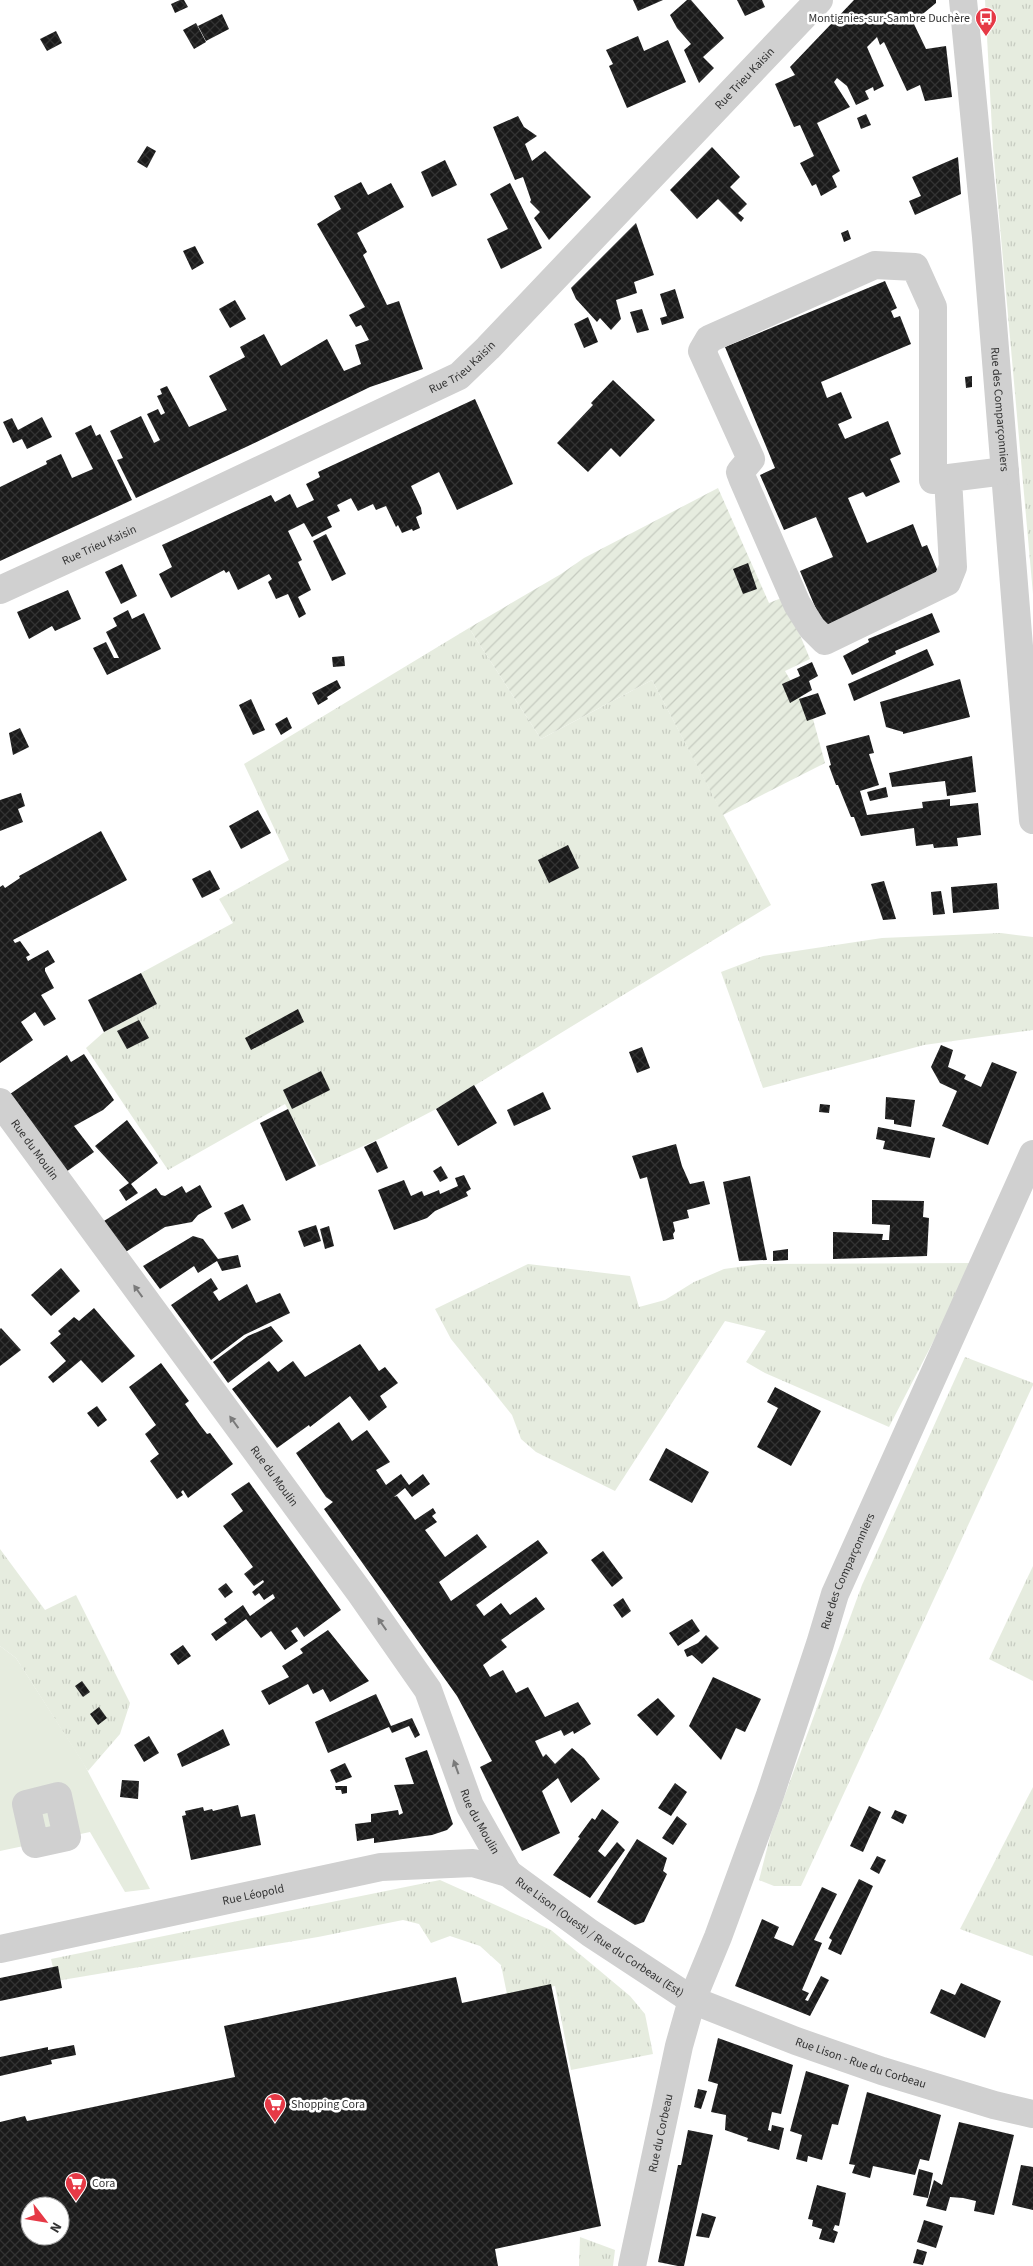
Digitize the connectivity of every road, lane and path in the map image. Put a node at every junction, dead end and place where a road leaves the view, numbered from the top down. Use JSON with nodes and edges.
{"nodes":[{"id":1,"x":819,"y":0,"type":"edge"},
{"id":2,"x":963,"y":0,"type":"edge"},
{"id":3,"x":1005,"y":471,"type":"junction"},
{"id":4,"x":948,"y":478,"type":"junction"},
{"id":5,"x":0,"y":590,"type":"edge"},
{"id":6,"x":1033,"y":820,"type":"edge"},
{"id":7,"x":0,"y":1102,"type":"edge"},
{"id":8,"x":1033,"y":1154,"type":"edge"},
{"id":9,"x":508,"y":1873,"type":"junction"},
{"id":10,"x":0,"y":1949,"type":"edge"},
{"id":11,"x":692,"y":2000,"type":"junction"},
{"id":12,"x":1033,"y":2114,"type":"edge"},
{"id":13,"x":632,"y":2266,"type":"edge"}],
"edges":[{"from":1,"to":5,"type":"street","name":"Rue Trieu Kaisin"},
{"from":2,"to":3,"type":"street","name":"Rue des Comparçonniers"},
{"from":3,"to":4,"type":"street"},
{"from":3,"to":6,"type":"street","name":"Rue des Comparçonniers"},
{"from":4,"to":4,"type":"street"},
{"from":9,"to":7,"type":"street","name":"Rue du Moulin","one_way":true},
{"from":8,"to":11,"type":"street","name":"Rue des Comparçonniers"},
{"from":9,"to":10,"type":"street","name":"Rue Léopold"},
{"from":9,"to":11,"type":"street","name":"Rue Lison (Ouest) / Rue du Corbeau (Est)"},
{"from":11,"to":12,"type":"street","name":"Rue Lison - Rue du Corbeau"},
{"from":11,"to":13,"type":"street","name":"Rue du Corbeau"}]}
